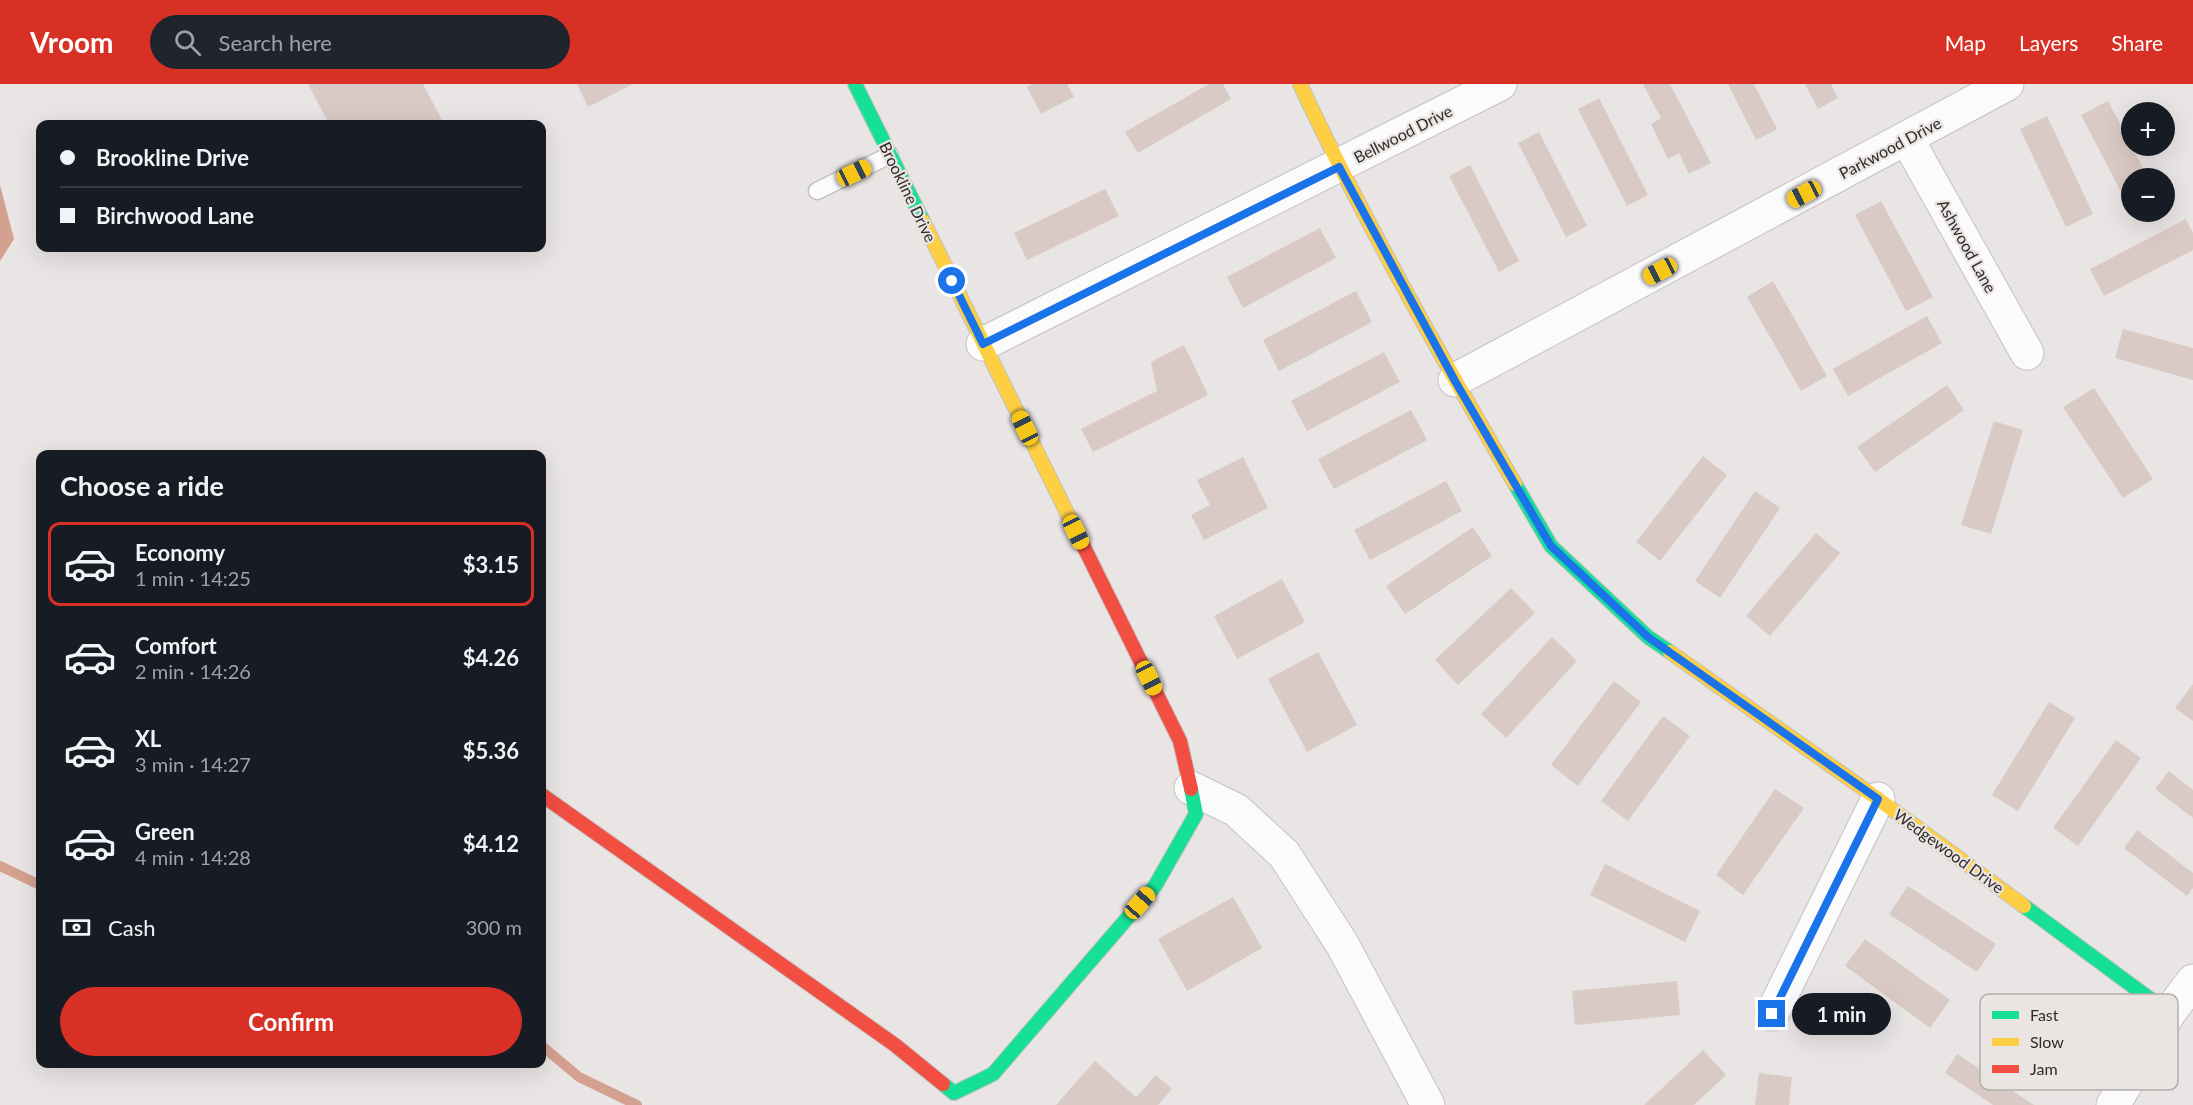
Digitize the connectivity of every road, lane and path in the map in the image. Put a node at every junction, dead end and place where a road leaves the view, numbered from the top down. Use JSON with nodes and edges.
{"nodes":[{"id":1,"x":855,"y":84,"type":"edge"},
{"id":2,"x":1299,"y":84,"type":"edge"},
{"id":3,"x":2007,"y":84,"type":"edge"},
{"id":4,"x":1493,"y":85,"type":"edge"},
{"id":5,"x":1907,"y":139,"type":"junction"},
{"id":6,"x":890,"y":155,"type":"junction"},
{"id":7,"x":1339,"y":167,"type":"junction"},
{"id":8,"x":817,"y":191,"type":"dead end"},
{"id":9,"x":983,"y":344,"type":"junction"},
{"id":10,"x":2027,"y":353,"type":"dead end"},
{"id":11,"x":1455,"y":381,"type":"junction"},
{"id":12,"x":1191,"y":788,"type":"junction"},
{"id":13,"x":546,"y":798,"type":"edge"},
{"id":14,"x":1878,"y":799,"type":"junction"},
{"id":15,"x":2193,"y":981,"type":"edge"},
{"id":16,"x":2143,"y":994,"type":"edge"},
{"id":17,"x":2178,"y":1001,"type":"edge"},
{"id":18,"x":1772,"y":1014,"type":"dead end"},
{"id":19,"x":2122,"y":1090,"type":"edge"},
{"id":20,"x":1428,"y":1105,"type":"edge"},
{"id":21,"x":2113,"y":1105,"type":"edge"}],
"edges":[{"from":1,"to":6,"type":"street","name":"Brookline Drive"},
{"from":2,"to":7,"type":"street","name":"Wedgewood Drive"},
{"from":3,"to":5,"type":"street","name":"Parkwood Drive"},
{"from":4,"to":7,"type":"street","name":"Bellwood Drive"},
{"from":5,"to":10,"type":"street","name":"Ashwood Lane"},
{"from":5,"to":11,"type":"street","name":"Parkwood Drive"},
{"from":6,"to":8,"type":"lane"},
{"from":6,"to":9,"type":"street","name":"Brookline Drive"},
{"from":7,"to":9,"type":"street","name":"Bellwood Drive"},
{"from":7,"to":11,"type":"street","name":"Wedgewood Drive"},
{"from":9,"to":12,"type":"street","name":"Brookline Drive"},
{"from":11,"to":14,"type":"street","name":"Wedgewood Drive"},
{"from":12,"to":13,"type":"street","name":"Brookline Drive"},
{"from":12,"to":20,"type":"street"},
{"from":14,"to":16,"type":"street","name":"Wedgewood Drive"},
{"from":14,"to":18,"type":"street"},
{"from":15,"to":17,"type":"street"},
{"from":19,"to":21,"type":"street"}]}
